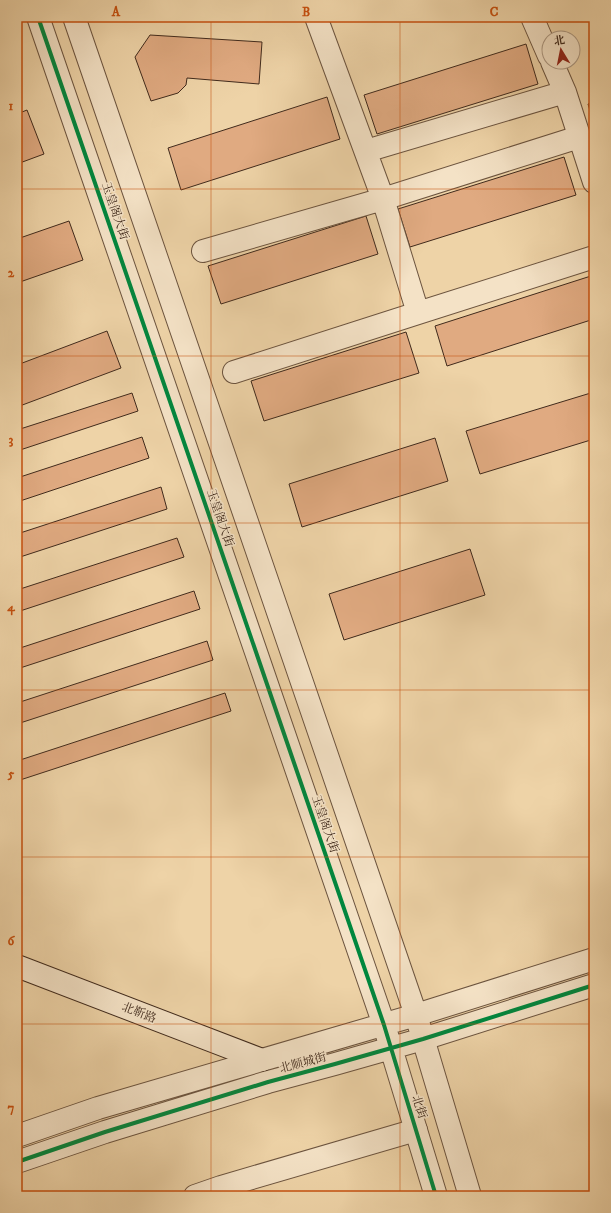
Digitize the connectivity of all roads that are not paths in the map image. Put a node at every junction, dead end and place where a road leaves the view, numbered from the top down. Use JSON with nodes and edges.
{"nodes":[{"id":1,"x":38,"y":17,"type":"edge"},
{"id":2,"x":74,"y":17,"type":"edge"},
{"id":3,"x":316,"y":17,"type":"edge"},
{"id":4,"x":532,"y":17,"type":"edge"},
{"id":5,"x":541,"y":38,"type":"edge"},
{"id":6,"x":555,"y":70,"type":"edge"},
{"id":7,"x":565,"y":92,"type":"junction"},
{"id":8,"x":579,"y":137,"type":"junction"},
{"id":9,"x":366,"y":152,"type":"junction"},
{"id":10,"x":594,"y":182,"type":"edge"},
{"id":11,"x":383,"y":198,"type":"junction"},
{"id":12,"x":203,"y":251,"type":"dead end"},
{"id":13,"x":594,"y":257,"type":"edge"},
{"id":14,"x":418,"y":313,"type":"junction"},
{"id":15,"x":234,"y":372,"type":"dead end"},
{"id":16,"x":594,"y":959,"type":"edge"},
{"id":17,"x":17,"y":966,"type":"edge"},
{"id":18,"x":594,"y":985,"type":"edge"},
{"id":19,"x":416,"y":1015,"type":"junction"},
{"id":20,"x":384,"y":1024,"type":"junction"},
{"id":21,"x":423,"y":1039,"type":"junction"},
{"id":22,"x":390,"y":1048,"type":"junction"},
{"id":23,"x":262,"y":1060,"type":"junction"},
{"id":24,"x":268,"y":1082,"type":"junction"},
{"id":25,"x":416,"y":1130,"type":"junction"},
{"id":26,"x":17,"y":1136,"type":"edge"},
{"id":27,"x":17,"y":1162,"type":"edge"},
{"id":28,"x":195,"y":1196,"type":"edge"},
{"id":29,"x":436,"y":1196,"type":"edge"},
{"id":30,"x":470,"y":1196,"type":"edge"}],
"edges":[{"from":1,"to":20,"type":"street","name":"玉皇阁大街"},
{"from":2,"to":19,"type":"street","name":"玉皇阁大街"},
{"from":3,"to":9,"type":"street"},
{"from":4,"to":5,"type":"street"},
{"from":6,"to":7,"type":"street"},
{"from":7,"to":8,"type":"street"},
{"from":7,"to":9,"type":"street"},
{"from":8,"to":10,"type":"street"},
{"from":8,"to":11,"type":"street"},
{"from":9,"to":11,"type":"street"},
{"from":11,"to":12,"type":"street"},
{"from":11,"to":14,"type":"street"},
{"from":13,"to":14,"type":"street"},
{"from":14,"to":15,"type":"street"},
{"from":16,"to":19,"type":"street","name":"北顺城街"},
{"from":17,"to":23,"type":"street","name":"北靳路"},
{"from":18,"to":21,"type":"street","name":"北顺城街"},
{"from":19,"to":20,"type":"street","name":"北顺城街"},
{"from":19,"to":21,"type":"street","name":"北街"},
{"from":20,"to":22,"type":"street","name":"北街"},
{"from":20,"to":23,"type":"street","name":"北顺城街"},
{"from":21,"to":22,"type":"street","name":"北顺城街"},
{"from":21,"to":30,"type":"street","name":"北街"},
{"from":22,"to":24,"type":"street","name":"北顺城街"},
{"from":22,"to":25,"type":"street","name":"北街"},
{"from":23,"to":24,"type":"street"},
{"from":23,"to":26,"type":"street","name":"北顺城街"},
{"from":24,"to":27,"type":"street","name":"北顺城街"},
{"from":25,"to":28,"type":"street"},
{"from":25,"to":29,"type":"street","name":"北街"}]}
